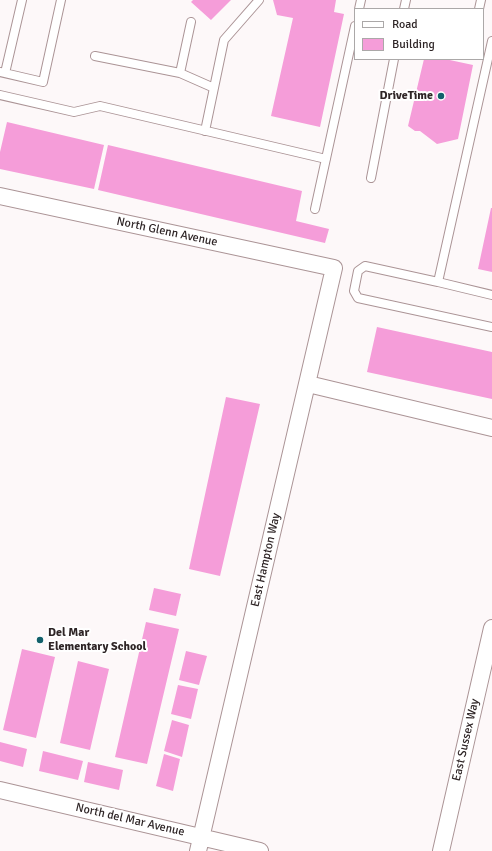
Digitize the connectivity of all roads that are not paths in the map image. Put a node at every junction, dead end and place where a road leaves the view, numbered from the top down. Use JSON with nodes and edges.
{"nodes":[{"id":1,"x":22,"y":0,"type":"edge"},
{"id":2,"x":61,"y":0,"type":"edge"},
{"id":3,"x":259,"y":0,"type":"edge"},
{"id":4,"x":191,"y":22,"type":"dead end"},
{"id":5,"x":354,"y":31,"type":"edge"},
{"id":6,"x":492,"y":41,"type":"edge"},
{"id":7,"x":95,"y":56,"type":"dead end"},
{"id":8,"x":394,"y":60,"type":"edge"},
{"id":9,"x":2,"y":73,"type":"edge"},
{"id":10,"x":180,"y":73,"type":"junction"},
{"id":11,"x":214,"y":88,"type":"junction"},
{"id":12,"x":0,"y":95,"type":"edge"},
{"id":13,"x":205,"y":131,"type":"junction"},
{"id":14,"x":326,"y":159,"type":"junction"},
{"id":15,"x":370,"y":178,"type":"dead end"},
{"id":16,"x":0,"y":196,"type":"edge"},
{"id":17,"x":315,"y":209,"type":"dead end"},
{"id":18,"x":334,"y":268,"type":"joint"},
{"id":19,"x":438,"y":282,"type":"junction"},
{"id":20,"x":492,"y":295,"type":"edge"},
{"id":21,"x":492,"y":327,"type":"edge"},
{"id":22,"x":308,"y":384,"type":"junction"},
{"id":23,"x":492,"y":428,"type":"edge"},
{"id":24,"x":492,"y":628,"type":"edge"},
{"id":25,"x":0,"y":790,"type":"edge"},
{"id":26,"x":200,"y":844,"type":"edge"},
{"id":27,"x":260,"y":851,"type":"edge"},
{"id":28,"x":441,"y":851,"type":"edge"}],
"edges":[{"from":1,"to":9,"type":"lane"},
{"from":2,"to":9,"type":"lane"},
{"from":3,"to":11,"type":"lane"},
{"from":4,"to":10,"type":"lane"},
{"from":5,"to":14,"type":"lane"},
{"from":6,"to":19,"type":"lane"},
{"from":7,"to":10,"type":"lane"},
{"from":8,"to":15,"type":"lane"},
{"from":10,"to":11,"type":"lane"},
{"from":11,"to":13,"type":"lane"},
{"from":12,"to":13,"type":"lane"},
{"from":13,"to":14,"type":"lane"},
{"from":14,"to":17,"type":"lane"},
{"from":16,"to":18,"type":"street","name":"North Glenn Avenue"},
{"from":18,"to":22,"type":"street","name":"East Hampton Way"},
{"from":19,"to":20,"type":"lane"},
{"from":19,"to":21,"type":"lane"},
{"from":22,"to":23,"type":"street"},
{"from":22,"to":26,"type":"street","name":"East Hampton Way"},
{"from":24,"to":28,"type":"street","name":"East Sussex Way"},
{"from":25,"to":26,"type":"street","name":"North del Mar Avenue"},
{"from":26,"to":27,"type":"street","name":"North del Mar Avenue"}]}
